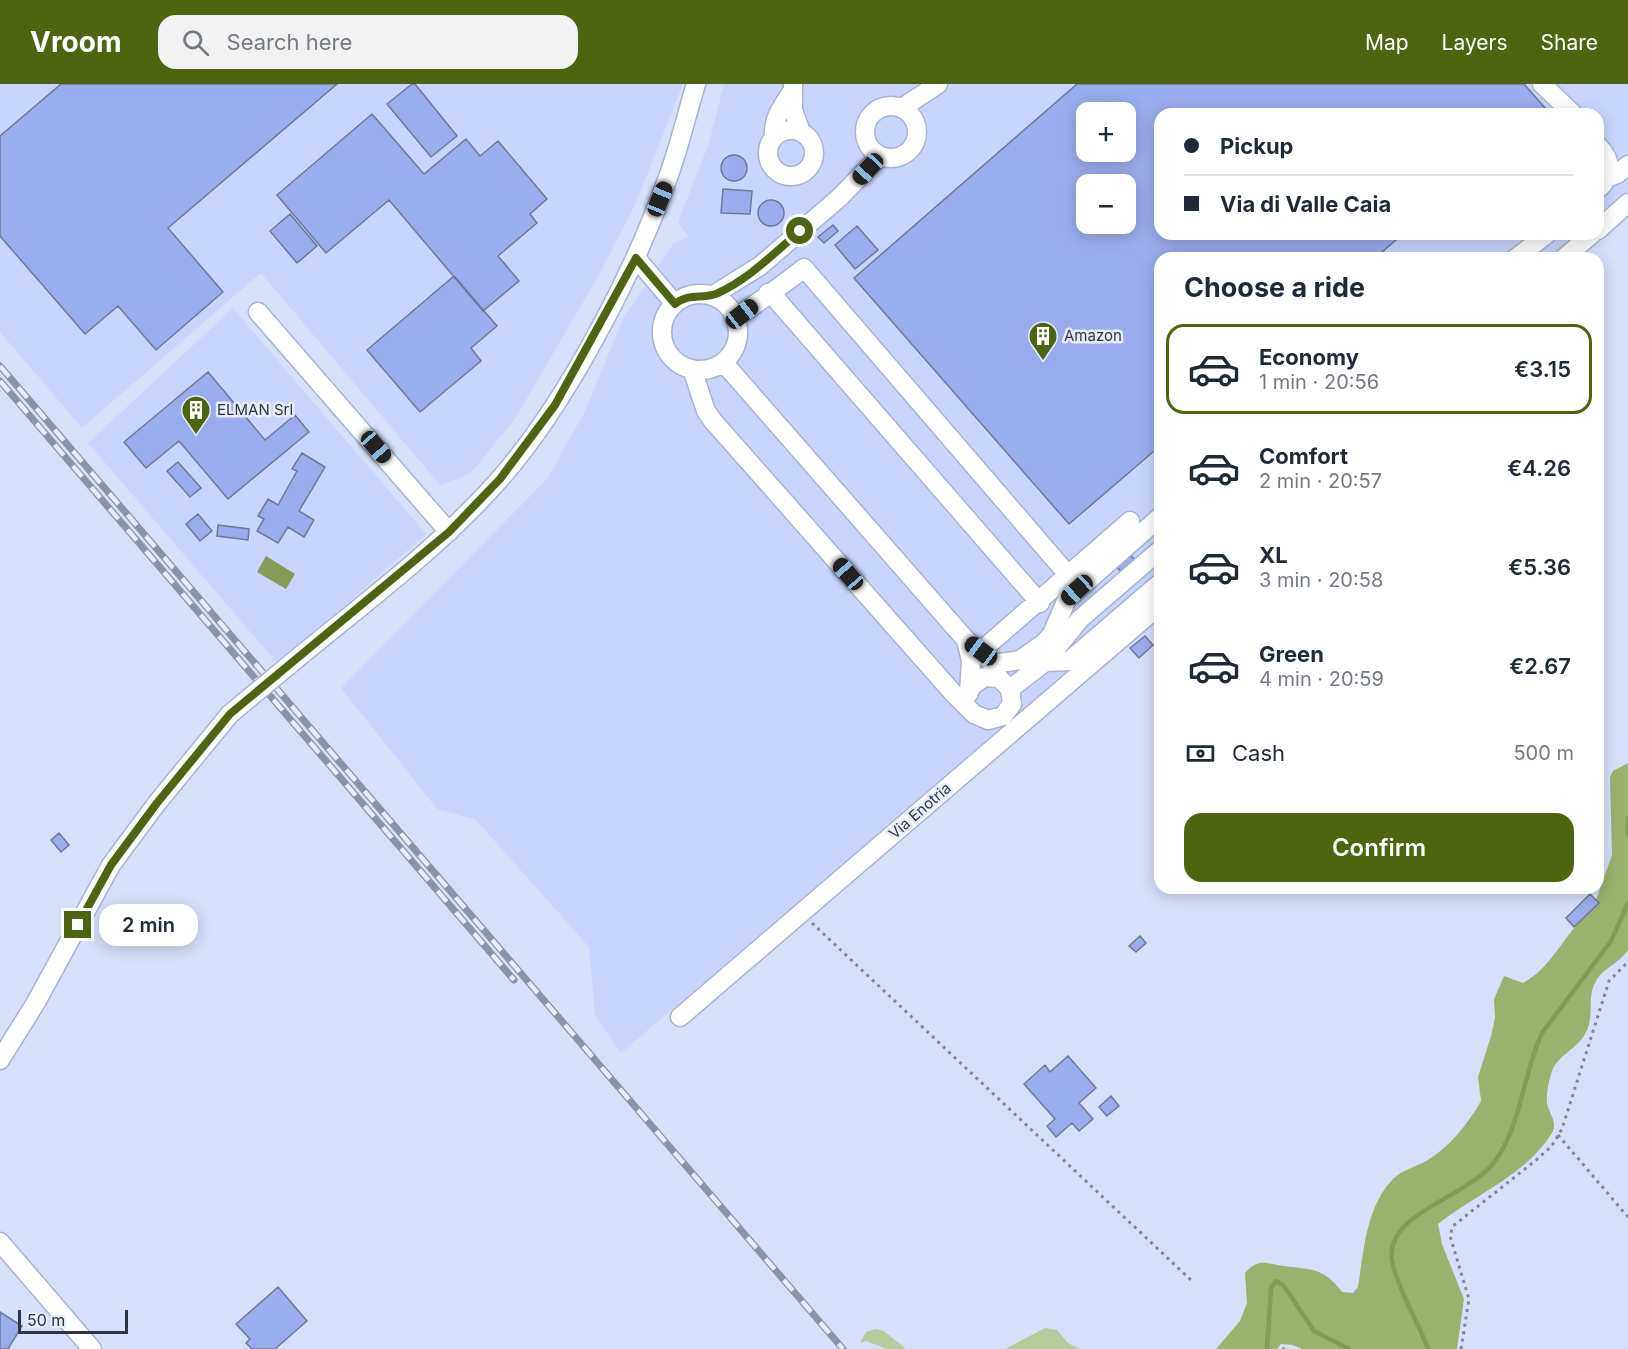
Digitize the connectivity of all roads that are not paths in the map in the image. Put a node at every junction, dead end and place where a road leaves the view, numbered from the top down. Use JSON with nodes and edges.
{"nodes":[{"id":1,"x":696,"y":84,"type":"edge"},
{"id":2,"x":936,"y":86,"type":"edge"},
{"id":3,"x":792,"y":88,"type":"edge"},
{"id":4,"x":1546,"y":89,"type":"edge"},
{"id":5,"x":902,"y":108,"type":"junction"},
{"id":6,"x":1557,"y":108,"type":"edge"},
{"id":7,"x":1567,"y":108,"type":"edge"},
{"id":8,"x":916,"y":125,"type":"junction"},
{"id":9,"x":801,"y":132,"type":"junction"},
{"id":10,"x":774,"y":137,"type":"junction"},
{"id":11,"x":880,"y":156,"type":"junction"},
{"id":12,"x":1604,"y":156,"type":"edge"},
{"id":13,"x":1628,"y":165,"type":"edge"},
{"id":14,"x":1604,"y":178,"type":"edge"},
{"id":15,"x":1604,"y":182,"type":"edge"},
{"id":16,"x":1628,"y":203,"type":"edge"},
{"id":17,"x":1604,"y":225,"type":"edge"},
{"id":18,"x":1534,"y":240,"type":"edge"},
{"id":19,"x":1539,"y":240,"type":"edge"},
{"id":20,"x":1585,"y":240,"type":"edge"},
{"id":21,"x":1523,"y":252,"type":"edge"},
{"id":22,"x":1524,"y":252,"type":"edge"},
{"id":23,"x":1571,"y":252,"type":"edge"},
{"id":24,"x":636,"y":258,"type":"junction"},
{"id":25,"x":768,"y":293,"type":"junction"},
{"id":26,"x":712,"y":296,"type":"junction"},
{"id":27,"x":675,"y":304,"type":"junction"},
{"id":28,"x":258,"y":312,"type":"dead end"},
{"id":29,"x":735,"y":318,"type":"junction"},
{"id":30,"x":723,"y":362,"type":"junction"},
{"id":31,"x":692,"y":369,"type":"junction"},
{"id":32,"x":1130,"y":521,"type":"dead end"},
{"id":33,"x":1154,"y":523,"type":"edge"},
{"id":34,"x":449,"y":532,"type":"junction"},
{"id":35,"x":1154,"y":555,"type":"edge"},
{"id":36,"x":1154,"y":569,"type":"edge"},
{"id":37,"x":1069,"y":576,"type":"junction"},
{"id":38,"x":1154,"y":588,"type":"edge"},
{"id":39,"x":1040,"y":603,"type":"junction"},
{"id":40,"x":1154,"y":610,"type":"edge"},
{"id":41,"x":966,"y":640,"type":"junction"},
{"id":42,"x":1045,"y":662,"type":"junction"},
{"id":43,"x":996,"y":670,"type":"junction"},
{"id":44,"x":969,"y":700,"type":"junction"},
{"id":45,"x":680,"y":1017,"type":"dead end"},
{"id":46,"x":0,"y":1060,"type":"edge"},
{"id":47,"x":0,"y":1242,"type":"edge"},
{"id":48,"x":92,"y":1349,"type":"edge"}],
"edges":[{"from":1,"to":24,"type":"street"},
{"from":2,"to":5,"type":"street"},
{"from":2,"to":8,"type":"street"},
{"from":3,"to":9,"type":"street"},
{"from":3,"to":10,"type":"street"},
{"from":4,"to":6,"type":"street"},
{"from":4,"to":7,"type":"street"},
{"from":5,"to":8,"type":"street"},
{"from":5,"to":11,"type":"street"},
{"from":8,"to":11,"type":"street"},
{"from":9,"to":10,"type":"street"},
{"from":9,"to":10,"type":"street"},
{"from":11,"to":26,"type":"street"},
{"from":12,"to":14,"type":"street"},
{"from":13,"to":15,"type":"street"},
{"from":16,"to":17,"type":"street"},
{"from":18,"to":21,"type":"street"},
{"from":19,"to":22,"type":"street"},
{"from":20,"to":23,"type":"street"},
{"from":24,"to":27,"type":"street"},
{"from":24,"to":34,"type":"street"},
{"from":25,"to":29,"type":"street"},
{"from":25,"to":37,"type":"street"},
{"from":25,"to":39,"type":"street"},
{"from":26,"to":27,"type":"street"},
{"from":26,"to":29,"type":"street"},
{"from":27,"to":31,"type":"street"},
{"from":28,"to":34,"type":"street"},
{"from":29,"to":30,"type":"street"},
{"from":30,"to":31,"type":"street"},
{"from":30,"to":41,"type":"street"},
{"from":31,"to":44,"type":"street"},
{"from":32,"to":37,"type":"street"},
{"from":33,"to":43,"type":"street"},
{"from":34,"to":46,"type":"street","bridge":true},
{"from":35,"to":42,"type":"street"},
{"from":36,"to":42,"type":"street"},
{"from":37,"to":39,"type":"street"},
{"from":38,"to":42,"type":"street"},
{"from":39,"to":43,"type":"street"},
{"from":40,"to":45,"type":"street","name":"Via Enotria"},
{"from":41,"to":43,"type":"street"},
{"from":41,"to":44,"type":"street"},
{"from":42,"to":43,"type":"street"},
{"from":43,"to":44,"type":"street"},
{"from":43,"to":44,"type":"street"},
{"from":47,"to":48,"type":"street"}]}
